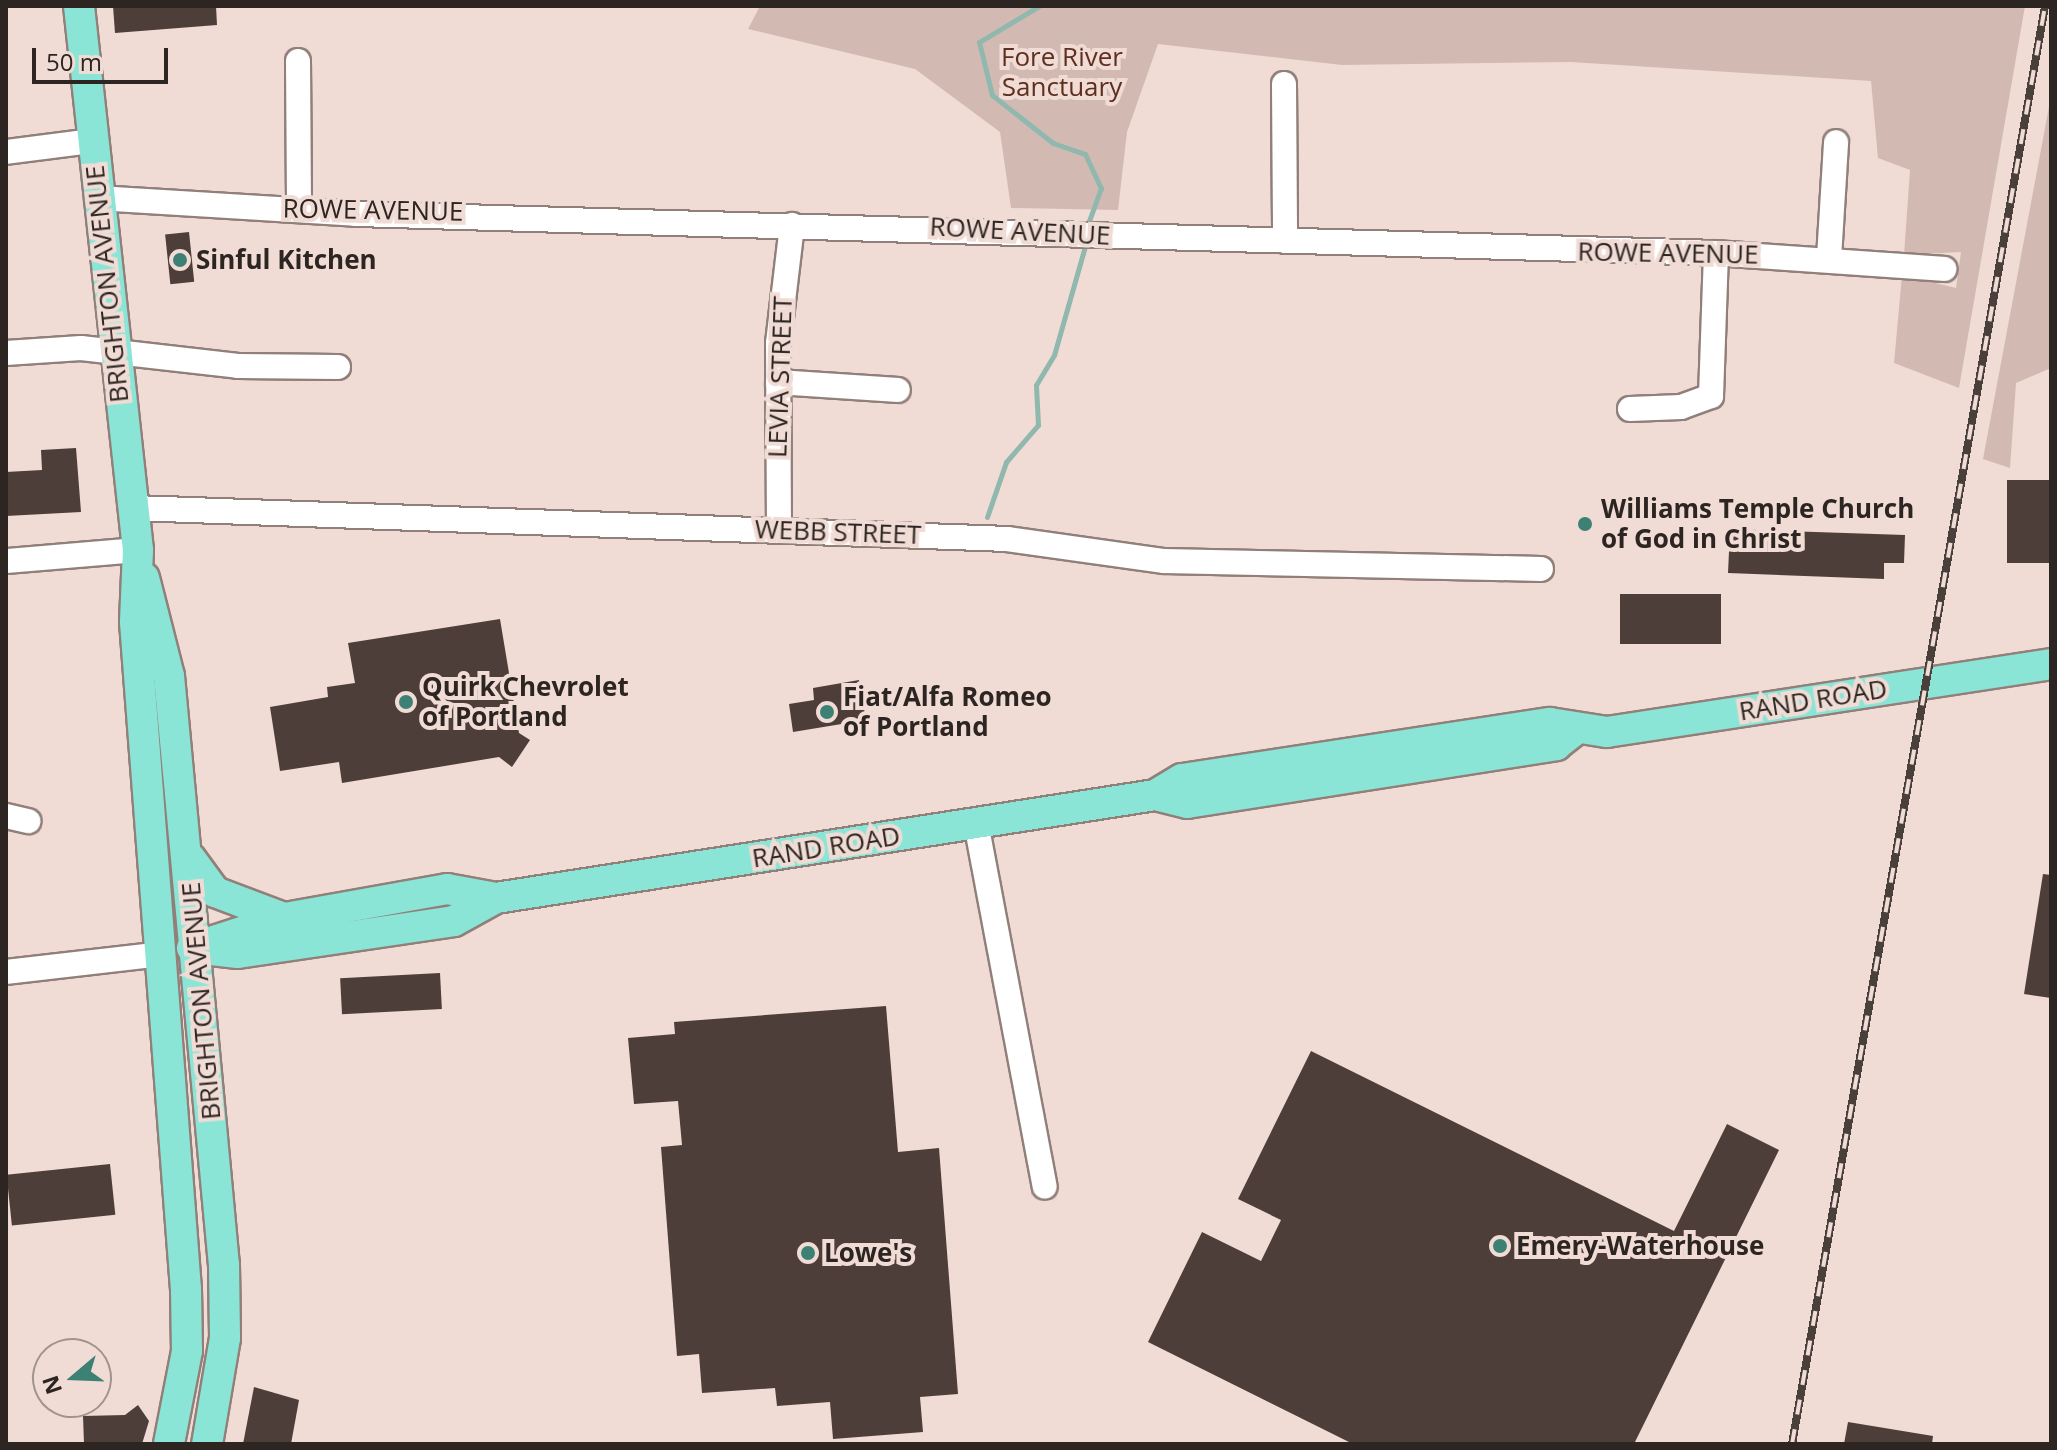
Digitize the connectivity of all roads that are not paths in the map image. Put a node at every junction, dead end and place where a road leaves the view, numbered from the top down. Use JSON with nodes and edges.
{"nodes":[{"id":1,"x":79,"y":6,"type":"edge"},
{"id":2,"x":298,"y":61,"type":"dead end"},
{"id":3,"x":1284,"y":84,"type":"dead end"},
{"id":4,"x":92,"y":141,"type":"junction"},
{"id":5,"x":1836,"y":142,"type":"dead end"},
{"id":6,"x":6,"y":152,"type":"edge"},
{"id":7,"x":97,"y":198,"type":"junction"},
{"id":8,"x":299,"y":209,"type":"junction"},
{"id":9,"x":792,"y":225,"type":"junction"},
{"id":10,"x":1285,"y":241,"type":"junction"},
{"id":11,"x":1716,"y":253,"type":"junction"},
{"id":12,"x":1829,"y":258,"type":"junction"},
{"id":13,"x":1944,"y":269,"type":"dead end"},
{"id":14,"x":6,"y":353,"type":"edge"},
{"id":15,"x":112,"y":353,"type":"junction"},
{"id":16,"x":338,"y":367,"type":"dead end"},
{"id":17,"x":778,"y":382,"type":"junction"},
{"id":18,"x":898,"y":390,"type":"dead end"},
{"id":19,"x":1630,"y":409,"type":"dead end"},
{"id":20,"x":134,"y":508,"type":"junction"},
{"id":21,"x":779,"y":530,"type":"junction"},
{"id":22,"x":138,"y":555,"type":"junction"},
{"id":23,"x":6,"y":561,"type":"edge"},
{"id":24,"x":1541,"y":569,"type":"dead end"},
{"id":25,"x":2051,"y":664,"type":"edge"},
{"id":26,"x":976,"y":823,"type":"junction"},
{"id":27,"x":189,"y":857,"type":"junction"},
{"id":28,"x":496,"y":898,"type":"junction"},
{"id":29,"x":285,"y":918,"type":"junction"},
{"id":30,"x":194,"y":948,"type":"junction"},
{"id":31,"x":162,"y":954,"type":"junction"},
{"id":32,"x":6,"y":972,"type":"edge"},
{"id":33,"x":1045,"y":1187,"type":"dead end"},
{"id":34,"x":169,"y":1444,"type":"edge"},
{"id":35,"x":207,"y":1444,"type":"edge"}],
"edges":[{"from":1,"to":4,"type":"main road","name":"BRIGHTON AVENUE"},
{"from":2,"to":8,"type":"street"},
{"from":3,"to":10,"type":"street"},
{"from":4,"to":6,"type":"street"},
{"from":4,"to":7,"type":"main road","name":"BRIGHTON AVENUE"},
{"from":5,"to":12,"type":"street"},
{"from":7,"to":8,"type":"street","name":"ROWE AVENUE"},
{"from":7,"to":15,"type":"main road","name":"BRIGHTON AVENUE"},
{"from":8,"to":9,"type":"street","name":"ROWE AVENUE"},
{"from":9,"to":10,"type":"street","name":"ROWE AVENUE"},
{"from":9,"to":17,"type":"street","name":"LEVIA STREET"},
{"from":10,"to":11,"type":"street","name":"ROWE AVENUE"},
{"from":11,"to":12,"type":"street","name":"ROWE AVENUE"},
{"from":11,"to":19,"type":"street"},
{"from":12,"to":13,"type":"street","name":"ROWE AVENUE"},
{"from":14,"to":15,"type":"street"},
{"from":15,"to":16,"type":"street"},
{"from":15,"to":20,"type":"main road","name":"BRIGHTON AVENUE"},
{"from":17,"to":18,"type":"street"},
{"from":17,"to":21,"type":"street","name":"LEVIA STREET"},
{"from":20,"to":21,"type":"street","name":"WEBB STREET"},
{"from":20,"to":22,"type":"main road","name":"BRIGHTON AVENUE"},
{"from":21,"to":24,"type":"street","name":"WEBB STREET"},
{"from":22,"to":23,"type":"street"},
{"from":22,"to":27,"type":"main road","name":"BRIGHTON AVENUE"},
{"from":22,"to":31,"type":"main road","name":"BRIGHTON AVENUE"},
{"from":25,"to":26,"type":"main road","name":"RAND ROAD"},
{"from":26,"to":28,"type":"main road","name":"RAND ROAD"},
{"from":26,"to":33,"type":"street"},
{"from":27,"to":29,"type":"main road"},
{"from":27,"to":30,"type":"main road","name":"BRIGHTON AVENUE"},
{"from":28,"to":29,"type":"main road","name":"RAND ROAD"},
{"from":28,"to":30,"type":"main road","name":"RAND ROAD"},
{"from":29,"to":30,"type":"main road","name":"RAND ROAD"},
{"from":30,"to":31,"type":"main road","name":"RAND ROAD"},
{"from":30,"to":35,"type":"main road","name":"BRIGHTON AVENUE"},
{"from":31,"to":32,"type":"street"},
{"from":31,"to":34,"type":"main road","name":"BRIGHTON AVENUE"}]}
